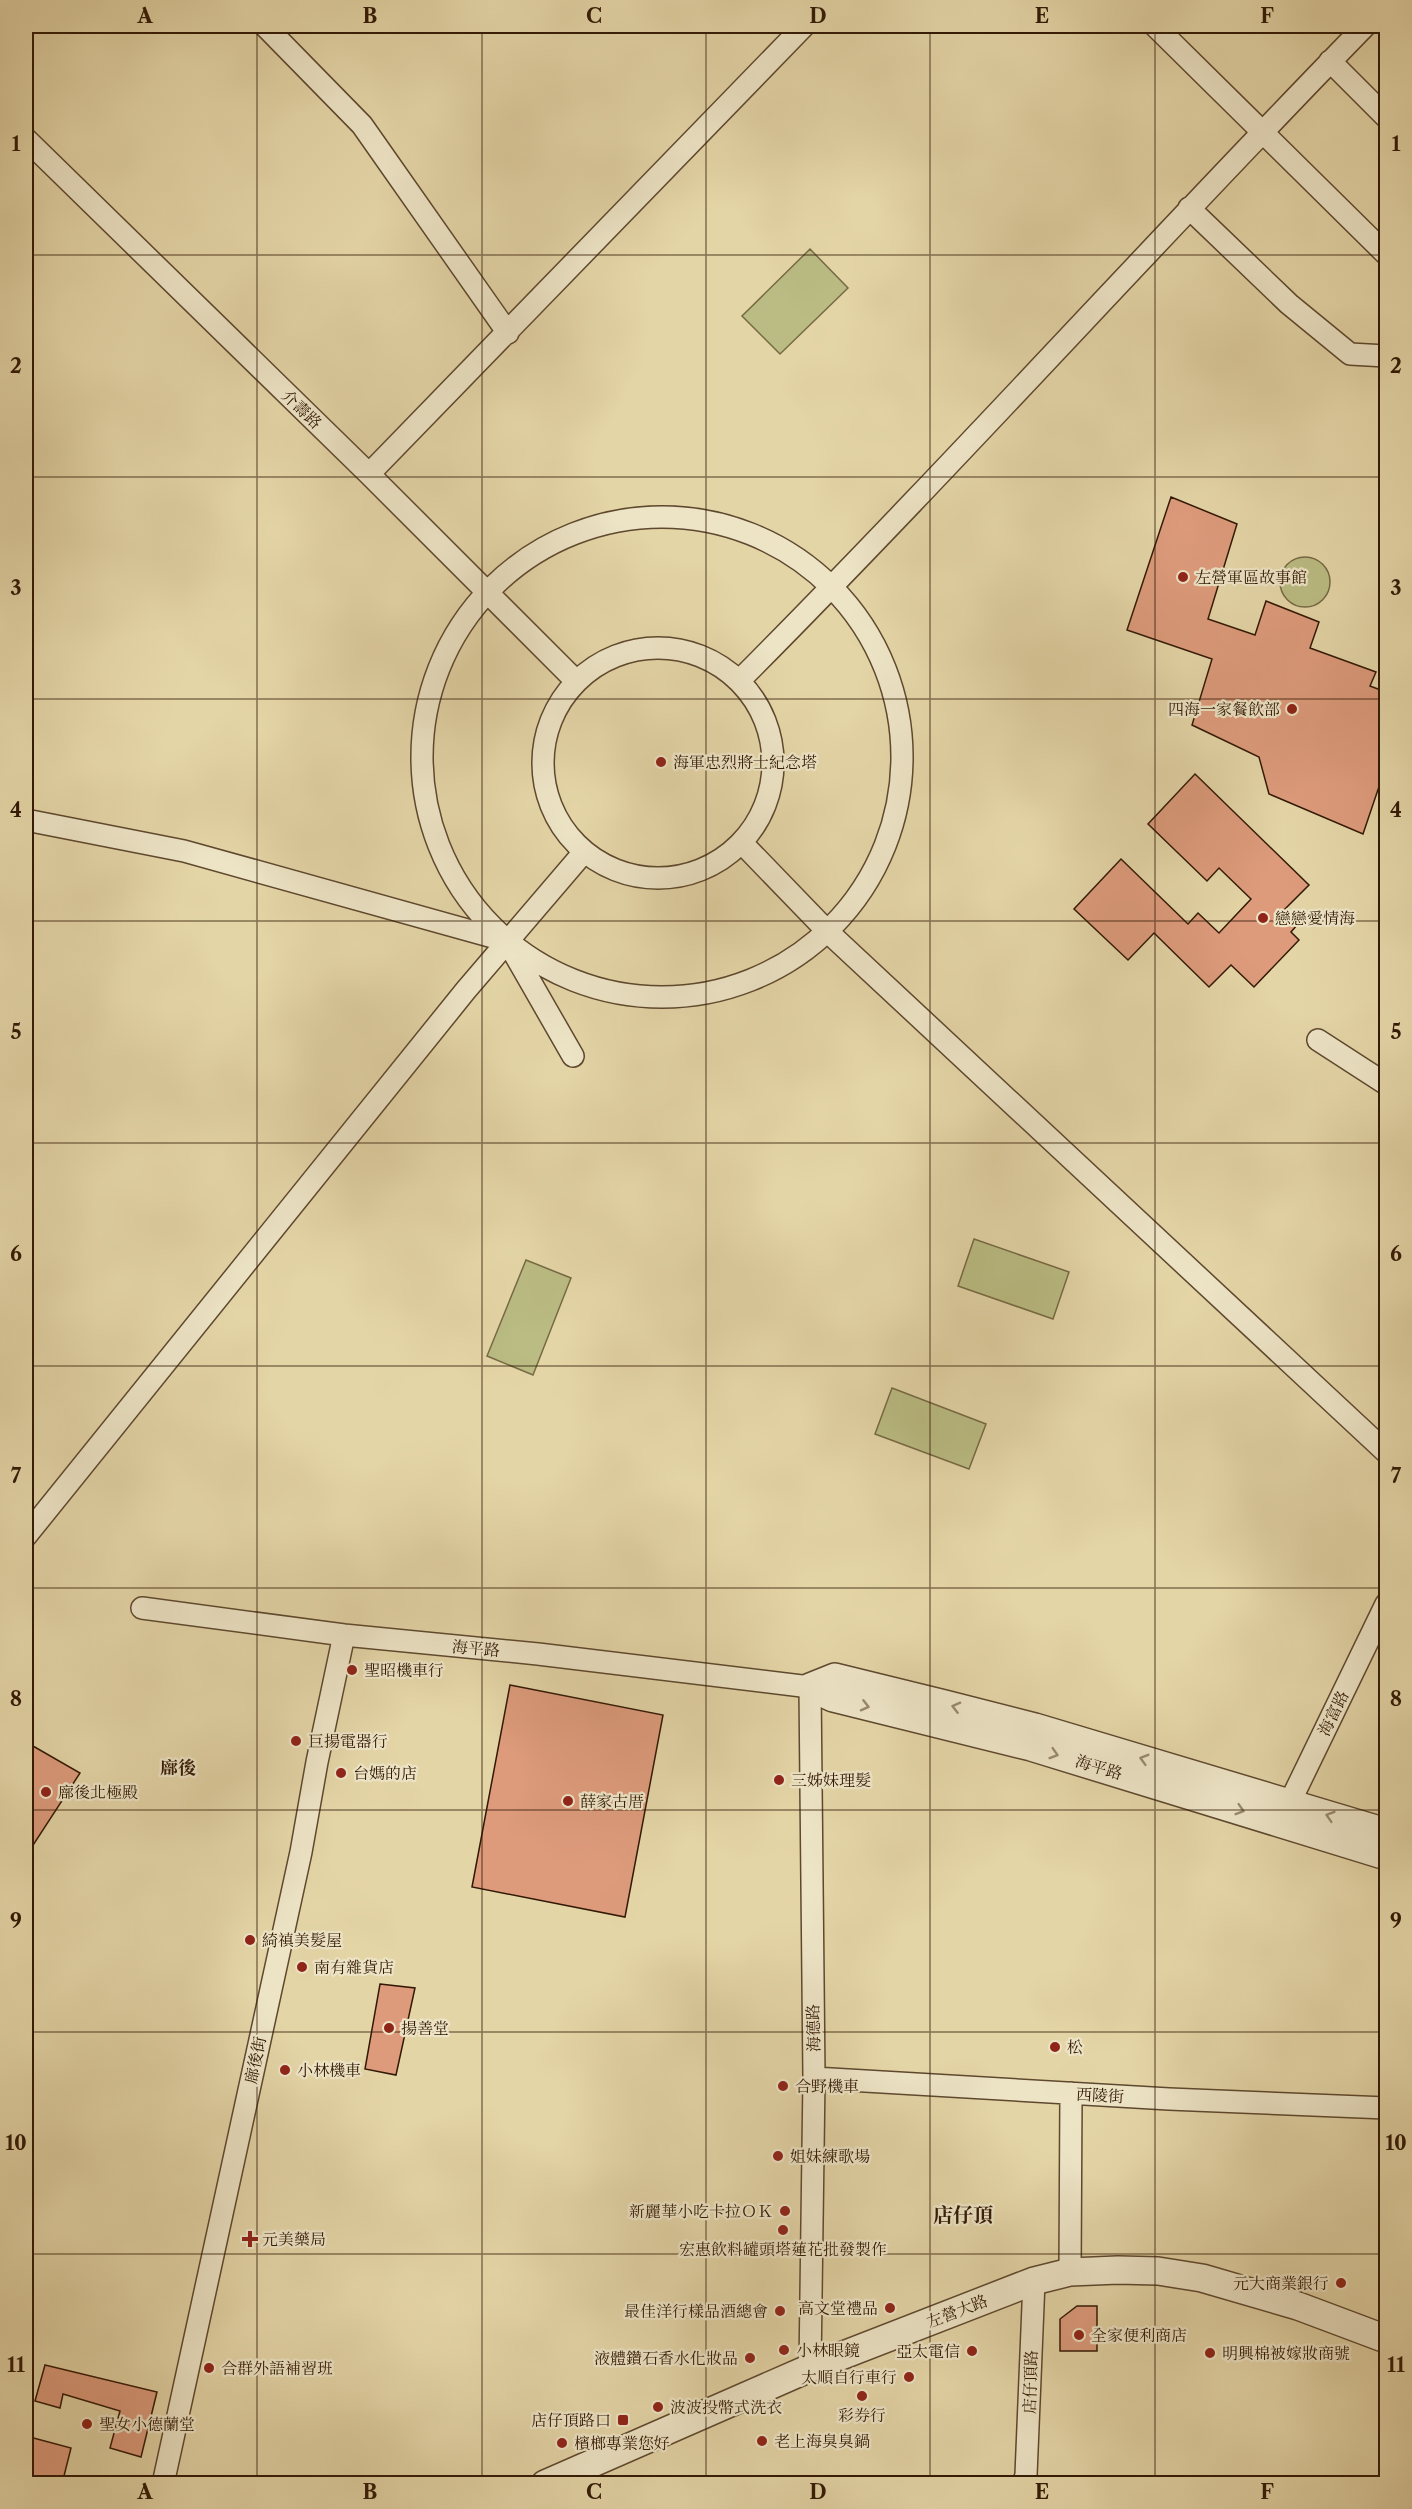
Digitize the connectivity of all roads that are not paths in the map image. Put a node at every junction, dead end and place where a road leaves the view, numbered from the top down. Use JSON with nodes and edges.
{"nodes":[{"id":1,"x":265,"y":26,"type":"edge"},
{"id":2,"x":804,"y":26,"type":"edge"},
{"id":3,"x":1155,"y":26,"type":"edge"},
{"id":4,"x":1365,"y":26,"type":"edge"},
{"id":5,"x":1330,"y":61,"type":"junction"},
{"id":6,"x":1386,"y":117,"type":"edge"},
{"id":7,"x":1262,"y":130,"type":"junction"},
{"id":8,"x":26,"y":139,"type":"edge"},
{"id":9,"x":1189,"y":208,"type":"junction"},
{"id":10,"x":1386,"y":254,"type":"edge"},
{"id":11,"x":508,"y":333,"type":"junction"},
{"id":12,"x":1386,"y":356,"type":"edge"},
{"id":13,"x":369,"y":474,"type":"junction"},
{"id":14,"x":832,"y":588,"type":"junction"},
{"id":15,"x":487,"y":591,"type":"junction"},
{"id":16,"x":576,"y":681,"type":"junction"},
{"id":17,"x":739,"y":681,"type":"junction"},
{"id":18,"x":26,"y":820,"type":"edge"},
{"id":19,"x":742,"y":843,"type":"junction"},
{"id":20,"x":584,"y":852,"type":"junction"},
{"id":21,"x":828,"y":933,"type":"junction"},
{"id":22,"x":507,"y":941,"type":"junction"},
{"id":23,"x":1318,"y":1040,"type":"dead end"},
{"id":24,"x":573,"y":1056,"type":"dead end"},
{"id":25,"x":1386,"y":1084,"type":"edge"},
{"id":26,"x":1386,"y":1452,"type":"edge"},
{"id":27,"x":26,"y":1536,"type":"edge"},
{"id":28,"x":1386,"y":1604,"type":"edge"},
{"id":29,"x":142,"y":1608,"type":"dead end"},
{"id":30,"x":344,"y":1635,"type":"junction"},
{"id":31,"x":810,"y":1687,"type":"junction"},
{"id":32,"x":1287,"y":1813,"type":"junction"},
{"id":33,"x":1386,"y":1832,"type":"edge"},
{"id":34,"x":1386,"y":1856,"type":"edge"},
{"id":35,"x":814,"y":2078,"type":"junction"},
{"id":36,"x":1071,"y":2093,"type":"junction"},
{"id":37,"x":1386,"y":2108,"type":"edge"},
{"id":38,"x":1070,"y":2272,"type":"junction"},
{"id":39,"x":1034,"y":2281,"type":"junction"},
{"id":40,"x":1386,"y":2339,"type":"edge"},
{"id":41,"x":810,"y":2368,"type":"junction"},
{"id":42,"x":163,"y":2484,"type":"edge"},
{"id":43,"x":545,"y":2484,"type":"edge"},
{"id":44,"x":1023,"y":2484,"type":"edge"}],
"edges":[{"from":1,"to":11,"type":"street"},
{"from":2,"to":11,"type":"street"},
{"from":3,"to":7,"type":"street"},
{"from":4,"to":5,"type":"street"},
{"from":5,"to":6,"type":"street"},
{"from":5,"to":7,"type":"street"},
{"from":7,"to":9,"type":"street"},
{"from":7,"to":10,"type":"street"},
{"from":8,"to":13,"type":"street","name":"介壽路"},
{"from":9,"to":12,"type":"street"},
{"from":9,"to":14,"type":"street"},
{"from":11,"to":13,"type":"street"},
{"from":13,"to":15,"type":"street","name":"介壽路"},
{"from":14,"to":15,"type":"street"},
{"from":14,"to":17,"type":"street"},
{"from":14,"to":21,"type":"street"},
{"from":15,"to":16,"type":"street","name":"介壽路"},
{"from":15,"to":22,"type":"street"},
{"from":16,"to":17,"type":"street"},
{"from":16,"to":20,"type":"street"},
{"from":17,"to":19,"type":"street"},
{"from":18,"to":22,"type":"street"},
{"from":19,"to":20,"type":"street"},
{"from":19,"to":21,"type":"street"},
{"from":20,"to":22,"type":"street"},
{"from":21,"to":22,"type":"street"},
{"from":21,"to":26,"type":"street"},
{"from":22,"to":24,"type":"street"},
{"from":22,"to":27,"type":"street"},
{"from":23,"to":25,"type":"street"},
{"from":28,"to":32,"type":"street","name":"海富路"},
{"from":29,"to":30,"type":"street","name":"海平路"},
{"from":30,"to":31,"type":"street","name":"海平路"},
{"from":30,"to":42,"type":"street","name":"廍後街"},
{"from":31,"to":32,"type":"street","name":"海平路"},
{"from":31,"to":35,"type":"street","name":"海德路"},
{"from":33,"to":32,"type":"street","name":"海平路","one_way":true},
{"from":32,"to":34,"type":"street","name":"海平路"},
{"from":35,"to":36,"type":"street","name":"西陵街"},
{"from":35,"to":41,"type":"street","name":"海德路"},
{"from":36,"to":37,"type":"street","name":"西陵街"},
{"from":36,"to":38,"type":"street"},
{"from":38,"to":39,"type":"street","name":"左營大路"},
{"from":38,"to":40,"type":"street","name":"左營大路"},
{"from":39,"to":41,"type":"street","name":"左營大路"},
{"from":39,"to":44,"type":"street","name":"店仔頂路"},
{"from":41,"to":43,"type":"street","name":"左營大路"}]}
